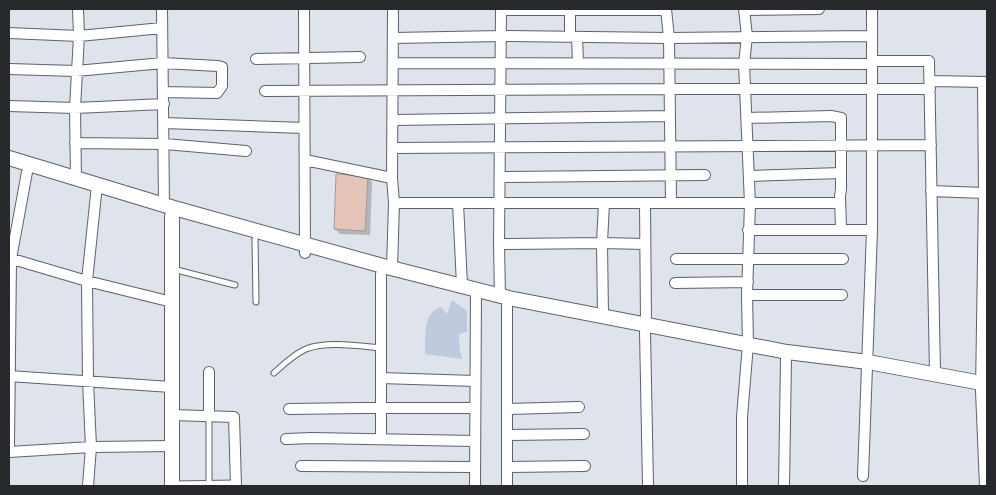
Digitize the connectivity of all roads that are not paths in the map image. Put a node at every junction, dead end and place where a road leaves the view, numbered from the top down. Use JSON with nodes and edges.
{"nodes":[{"id":1,"x":78,"y":9,"type":"edge"},
{"id":2,"x":162,"y":9,"type":"edge"},
{"id":3,"x":304,"y":9,"type":"edge"},
{"id":4,"x":393,"y":9,"type":"edge"},
{"id":5,"x":501,"y":9,"type":"edge"},
{"id":6,"x":744,"y":9,"type":"edge"},
{"id":7,"x":819,"y":9,"type":"edge"},
{"id":8,"x":872,"y":9,"type":"edge"},
{"id":9,"x":570,"y":10,"type":"edge"},
{"id":10,"x":666,"y":10,"type":"edge"},
{"id":11,"x":162,"y":28,"type":"junction"},
{"id":12,"x":9,"y":33,"type":"edge"},
{"id":13,"x":79,"y":36,"type":"junction"},
{"id":14,"x":501,"y":36,"type":"junction"},
{"id":15,"x":747,"y":36,"type":"junction"},
{"id":16,"x":872,"y":36,"type":"junction"},
{"id":17,"x":574,"y":37,"type":"junction"},
{"id":18,"x":393,"y":38,"type":"junction"},
{"id":19,"x":669,"y":38,"type":"junction"},
{"id":20,"x":360,"y":57,"type":"dead end"},
{"id":21,"x":304,"y":58,"type":"junction"},
{"id":22,"x":256,"y":59,"type":"dead end"},
{"id":23,"x":163,"y":63,"type":"junction"},
{"id":24,"x":393,"y":63,"type":"junction"},
{"id":25,"x":501,"y":63,"type":"junction"},
{"id":26,"x":872,"y":63,"type":"junction"},
{"id":27,"x":578,"y":64,"type":"junction"},
{"id":28,"x":670,"y":64,"type":"junction"},
{"id":29,"x":744,"y":64,"type":"junction"},
{"id":30,"x":9,"y":69,"type":"edge"},
{"id":31,"x":76,"y":71,"type":"junction"},
{"id":32,"x":985,"y":82,"type":"edge"},
{"id":33,"x":930,"y":85,"type":"junction"},
{"id":34,"x":670,"y":89,"type":"junction"},
{"id":35,"x":745,"y":89,"type":"junction"},
{"id":36,"x":393,"y":90,"type":"junction"},
{"id":37,"x":501,"y":90,"type":"junction"},
{"id":38,"x":872,"y":90,"type":"junction"},
{"id":39,"x":264,"y":91,"type":"dead end"},
{"id":40,"x":304,"y":91,"type":"junction"},
{"id":41,"x":164,"y":92,"type":"junction"},
{"id":42,"x":164,"y":104,"type":"junction"},
{"id":43,"x":9,"y":106,"type":"edge"},
{"id":44,"x":75,"y":108,"type":"junction"},
{"id":45,"x":670,"y":116,"type":"junction"},
{"id":46,"x":501,"y":118,"type":"junction"},
{"id":47,"x":747,"y":118,"type":"junction"},
{"id":48,"x":394,"y":120,"type":"junction"},
{"id":49,"x":164,"y":123,"type":"junction"},
{"id":50,"x":304,"y":128,"type":"junction"},
{"id":51,"x":75,"y":143,"type":"junction"},
{"id":52,"x":164,"y":145,"type":"junction"},
{"id":53,"x":872,"y":145,"type":"junction"},
{"id":54,"x":931,"y":145,"type":"junction"},
{"id":55,"x":671,"y":146,"type":"junction"},
{"id":56,"x":747,"y":146,"type":"junction"},
{"id":57,"x":841,"y":146,"type":"junction"},
{"id":58,"x":394,"y":148,"type":"junction"},
{"id":59,"x":500,"y":148,"type":"junction"},
{"id":60,"x":246,"y":151,"type":"dead end"},
{"id":61,"x":9,"y":158,"type":"edge"},
{"id":62,"x":305,"y":160,"type":"junction"},
{"id":63,"x":9,"y":167,"type":"edge"},
{"id":64,"x":27,"y":172,"type":"junction"},
{"id":65,"x":841,"y":173,"type":"junction"},
{"id":66,"x":670,"y":175,"type":"junction"},
{"id":67,"x":705,"y":175,"type":"dead end"},
{"id":68,"x":500,"y":176,"type":"junction"},
{"id":69,"x":750,"y":176,"type":"junction"},
{"id":70,"x":392,"y":178,"type":"junction"},
{"id":71,"x":76,"y":180,"type":"junction"},
{"id":72,"x":96,"y":189,"type":"junction"},
{"id":73,"x":931,"y":191,"type":"junction"},
{"id":74,"x":984,"y":193,"type":"junction"},
{"id":75,"x":394,"y":203,"type":"junction"},
{"id":76,"x":458,"y":203,"type":"junction"},
{"id":77,"x":500,"y":203,"type":"junction"},
{"id":78,"x":604,"y":203,"type":"junction"},
{"id":79,"x":645,"y":203,"type":"junction"},
{"id":80,"x":671,"y":203,"type":"junction"},
{"id":81,"x":840,"y":203,"type":"junction"},
{"id":82,"x":750,"y":204,"type":"junction"},
{"id":83,"x":168,"y":211,"type":"junction"},
{"id":84,"x":748,"y":230,"type":"junction"},
{"id":85,"x":841,"y":230,"type":"junction"},
{"id":86,"x":872,"y":230,"type":"junction"},
{"id":87,"x":255,"y":239,"type":"junction"},
{"id":88,"x":602,"y":243,"type":"junction"},
{"id":89,"x":499,"y":244,"type":"junction"},
{"id":90,"x":645,"y":244,"type":"junction"},
{"id":91,"x":305,"y":249,"type":"junction"},
{"id":92,"x":10,"y":258,"type":"edge"},
{"id":93,"x":676,"y":259,"type":"dead end"},
{"id":94,"x":843,"y":259,"type":"dead end"},
{"id":95,"x":748,"y":260,"type":"junction"},
{"id":96,"x":173,"y":269,"type":"junction"},
{"id":97,"x":387,"y":271,"type":"junction"},
{"id":98,"x":87,"y":281,"type":"junction"},
{"id":99,"x":748,"y":282,"type":"junction"},
{"id":100,"x":675,"y":283,"type":"dead end"},
{"id":101,"x":235,"y":285,"type":"dead end"},
{"id":102,"x":471,"y":291,"type":"junction"},
{"id":103,"x":747,"y":295,"type":"junction"},
{"id":104,"x":842,"y":295,"type":"dead end"},
{"id":105,"x":503,"y":301,"type":"junction"},
{"id":106,"x":172,"y":302,"type":"junction"},
{"id":107,"x":256,"y":302,"type":"dead end"},
{"id":108,"x":603,"y":315,"type":"junction"},
{"id":109,"x":645,"y":327,"type":"junction"},
{"id":110,"x":381,"y":348,"type":"junction"},
{"id":111,"x":747,"y":349,"type":"junction"},
{"id":112,"x":786,"y":360,"type":"junction"},
{"id":113,"x":868,"y":367,"type":"junction"},
{"id":114,"x":209,"y":372,"type":"dead end"},
{"id":115,"x":274,"y":373,"type":"dead end"},
{"id":116,"x":935,"y":373,"type":"junction"},
{"id":117,"x":9,"y":376,"type":"edge"},
{"id":118,"x":381,"y":378,"type":"junction"},
{"id":119,"x":88,"y":381,"type":"junction"},
{"id":120,"x":475,"y":381,"type":"junction"},
{"id":121,"x":171,"y":387,"type":"junction"},
{"id":122,"x":984,"y":388,"type":"edge"},
{"id":123,"x":579,"y":407,"type":"dead end"},
{"id":124,"x":381,"y":408,"type":"junction"},
{"id":125,"x":475,"y":408,"type":"junction"},
{"id":126,"x":289,"y":409,"type":"dead end"},
{"id":127,"x":508,"y":409,"type":"junction"},
{"id":128,"x":172,"y":415,"type":"junction"},
{"id":129,"x":209,"y":416,"type":"junction"},
{"id":130,"x":584,"y":434,"type":"dead end"},
{"id":131,"x":508,"y":435,"type":"junction"},
{"id":132,"x":286,"y":439,"type":"dead end"},
{"id":133,"x":381,"y":439,"type":"junction"},
{"id":134,"x":475,"y":441,"type":"junction"},
{"id":135,"x":172,"y":446,"type":"junction"},
{"id":136,"x":9,"y":447,"type":"edge"},
{"id":137,"x":91,"y":447,"type":"junction"},
{"id":138,"x":9,"y":452,"type":"edge"},
{"id":139,"x":302,"y":466,"type":"dead end"},
{"id":140,"x":585,"y":466,"type":"dead end"},
{"id":141,"x":475,"y":467,"type":"junction"},
{"id":142,"x":508,"y":467,"type":"junction"},
{"id":143,"x":863,"y":476,"type":"dead end"},
{"id":144,"x":236,"y":484,"type":"edge"},
{"id":145,"x":172,"y":485,"type":"edge"},
{"id":146,"x":209,"y":485,"type":"edge"},
{"id":147,"x":88,"y":486,"type":"edge"},
{"id":148,"x":475,"y":486,"type":"edge"},
{"id":149,"x":507,"y":486,"type":"edge"},
{"id":150,"x":648,"y":486,"type":"edge"},
{"id":151,"x":742,"y":486,"type":"edge"},
{"id":152,"x":784,"y":486,"type":"edge"},
{"id":153,"x":985,"y":486,"type":"edge"}],
"edges":[{"from":1,"to":13,"type":"street"},
{"from":2,"to":11,"type":"street"},
{"from":3,"to":21,"type":"street"},
{"from":4,"to":18,"type":"street"},
{"from":5,"to":9,"type":"street"},
{"from":5,"to":14,"type":"street"},
{"from":6,"to":7,"type":"street"},
{"from":6,"to":15,"type":"street"},
{"from":8,"to":16,"type":"street"},
{"from":9,"to":10,"type":"street"},
{"from":9,"to":17,"type":"street"},
{"from":10,"to":19,"type":"street"},
{"from":11,"to":13,"type":"street"},
{"from":11,"to":23,"type":"street"},
{"from":12,"to":13,"type":"street"},
{"from":13,"to":31,"type":"street"},
{"from":14,"to":17,"type":"street"},
{"from":14,"to":18,"type":"street"},
{"from":14,"to":25,"type":"street"},
{"from":15,"to":16,"type":"street"},
{"from":15,"to":19,"type":"street"},
{"from":15,"to":29,"type":"street"},
{"from":16,"to":26,"type":"street"},
{"from":17,"to":19,"type":"street"},
{"from":17,"to":27,"type":"street"},
{"from":18,"to":24,"type":"street"},
{"from":19,"to":28,"type":"street"},
{"from":20,"to":21,"type":"street"},
{"from":21,"to":22,"type":"street"},
{"from":21,"to":40,"type":"street"},
{"from":23,"to":31,"type":"street"},
{"from":23,"to":41,"type":"street"},
{"from":23,"to":41,"type":"street"},
{"from":24,"to":25,"type":"street"},
{"from":24,"to":36,"type":"street"},
{"from":25,"to":27,"type":"street"},
{"from":25,"to":37,"type":"street"},
{"from":26,"to":29,"type":"street"},
{"from":26,"to":33,"type":"street"},
{"from":26,"to":38,"type":"street"},
{"from":27,"to":28,"type":"street"},
{"from":28,"to":29,"type":"street"},
{"from":28,"to":34,"type":"street"},
{"from":29,"to":35,"type":"street"},
{"from":30,"to":31,"type":"street"},
{"from":31,"to":44,"type":"street"},
{"from":32,"to":33,"type":"street"},
{"from":32,"to":74,"type":"street"},
{"from":33,"to":38,"type":"street"},
{"from":33,"to":54,"type":"street"},
{"from":34,"to":35,"type":"street"},
{"from":34,"to":37,"type":"street"},
{"from":34,"to":45,"type":"street"},
{"from":35,"to":38,"type":"street"},
{"from":35,"to":47,"type":"street"},
{"from":36,"to":37,"type":"street"},
{"from":36,"to":40,"type":"street"},
{"from":36,"to":48,"type":"street"},
{"from":37,"to":46,"type":"street"},
{"from":38,"to":53,"type":"street"},
{"from":39,"to":40,"type":"street"},
{"from":40,"to":50,"type":"street"},
{"from":41,"to":42,"type":"street"},
{"from":42,"to":44,"type":"street"},
{"from":42,"to":49,"type":"street"},
{"from":43,"to":44,"type":"street"},
{"from":44,"to":51,"type":"street"},
{"from":45,"to":46,"type":"street"},
{"from":45,"to":55,"type":"street"},
{"from":46,"to":48,"type":"street"},
{"from":46,"to":59,"type":"street"},
{"from":47,"to":56,"type":"street"},
{"from":47,"to":57,"type":"street"},
{"from":48,"to":58,"type":"street"},
{"from":49,"to":50,"type":"street"},
{"from":49,"to":52,"type":"street"},
{"from":50,"to":62,"type":"street"},
{"from":51,"to":52,"type":"street"},
{"from":51,"to":71,"type":"street"},
{"from":52,"to":60,"type":"street"},
{"from":52,"to":83,"type":"street"},
{"from":53,"to":54,"type":"street"},
{"from":53,"to":57,"type":"street"},
{"from":53,"to":86,"type":"street"},
{"from":54,"to":73,"type":"street"},
{"from":55,"to":56,"type":"street"},
{"from":55,"to":59,"type":"street"},
{"from":55,"to":66,"type":"street"},
{"from":56,"to":57,"type":"street"},
{"from":56,"to":69,"type":"street"},
{"from":57,"to":65,"type":"street"},
{"from":58,"to":59,"type":"street"},
{"from":58,"to":70,"type":"street"},
{"from":59,"to":68,"type":"street"},
{"from":61,"to":71,"type":"main road"},
{"from":62,"to":70,"type":"street"},
{"from":62,"to":91,"type":"street"},
{"from":63,"to":64,"type":"main road"},
{"from":64,"to":72,"type":"main road"},
{"from":64,"to":92,"type":"street"},
{"from":65,"to":69,"type":"street"},
{"from":65,"to":81,"type":"street"},
{"from":66,"to":67,"type":"street"},
{"from":66,"to":68,"type":"street"},
{"from":66,"to":80,"type":"street"},
{"from":68,"to":77,"type":"street"},
{"from":69,"to":82,"type":"street"},
{"from":70,"to":75,"type":"street"},
{"from":71,"to":72,"type":"main road"},
{"from":72,"to":83,"type":"main road"},
{"from":72,"to":98,"type":"street"},
{"from":73,"to":74,"type":"street"},
{"from":73,"to":116,"type":"street"},
{"from":74,"to":122,"type":"street"},
{"from":75,"to":76,"type":"street"},
{"from":75,"to":97,"type":"street"},
{"from":76,"to":77,"type":"street"},
{"from":76,"to":102,"type":"street"},
{"from":77,"to":78,"type":"street"},
{"from":77,"to":89,"type":"street"},
{"from":78,"to":79,"type":"street"},
{"from":78,"to":88,"type":"street"},
{"from":79,"to":80,"type":"street"},
{"from":79,"to":90,"type":"street"},
{"from":80,"to":82,"type":"street"},
{"from":81,"to":82,"type":"street"},
{"from":81,"to":85,"type":"street"},
{"from":82,"to":84,"type":"street"},
{"from":83,"to":87,"type":"main road"},
{"from":83,"to":91,"type":"main road"},
{"from":83,"to":96,"type":"main road"},
{"from":84,"to":85,"type":"street"},
{"from":84,"to":95,"type":"street"},
{"from":85,"to":86,"type":"street"},
{"from":86,"to":113,"type":"street"},
{"from":87,"to":91,"type":"main road"},
{"from":87,"to":107,"type":"lane"},
{"from":88,"to":89,"type":"street"},
{"from":88,"to":90,"type":"street"},
{"from":88,"to":108,"type":"street"},
{"from":89,"to":105,"type":"street"},
{"from":90,"to":109,"type":"street"},
{"from":91,"to":97,"type":"main road"},
{"from":92,"to":98,"type":"street"},
{"from":92,"to":117,"type":"street"},
{"from":93,"to":95,"type":"street"},
{"from":94,"to":95,"type":"street"},
{"from":95,"to":99,"type":"street"},
{"from":96,"to":101,"type":"lane"},
{"from":96,"to":106,"type":"main road"},
{"from":97,"to":102,"type":"main road"},
{"from":97,"to":110,"type":"street"},
{"from":98,"to":106,"type":"street"},
{"from":98,"to":119,"type":"street"},
{"from":99,"to":100,"type":"street"},
{"from":99,"to":103,"type":"street"},
{"from":102,"to":105,"type":"main road"},
{"from":102,"to":120,"type":"street"},
{"from":103,"to":104,"type":"street"},
{"from":103,"to":111,"type":"street"},
{"from":105,"to":108,"type":"main road"},
{"from":105,"to":109,"type":"main road"},
{"from":105,"to":127,"type":"street"},
{"from":106,"to":121,"type":"main road"},
{"from":108,"to":109,"type":"main road"},
{"from":109,"to":111,"type":"main road"},
{"from":109,"to":150,"type":"street"},
{"from":110,"to":115,"type":"lane"},
{"from":110,"to":118,"type":"street"},
{"from":111,"to":112,"type":"main road"},
{"from":111,"to":113,"type":"main road"},
{"from":111,"to":151,"type":"street"},
{"from":112,"to":113,"type":"main road"},
{"from":112,"to":152,"type":"street"},
{"from":113,"to":116,"type":"main road"},
{"from":113,"to":122,"type":"main road"},
{"from":113,"to":143,"type":"street"},
{"from":114,"to":129,"type":"street"},
{"from":116,"to":122,"type":"main road"},
{"from":117,"to":119,"type":"street"},
{"from":117,"to":136,"type":"street"},
{"from":118,"to":120,"type":"street"},
{"from":118,"to":124,"type":"street"},
{"from":119,"to":121,"type":"street"},
{"from":119,"to":137,"type":"street"},
{"from":120,"to":125,"type":"street"},
{"from":121,"to":128,"type":"main road"},
{"from":122,"to":153,"type":"street"},
{"from":123,"to":127,"type":"street"},
{"from":124,"to":125,"type":"street"},
{"from":124,"to":126,"type":"street"},
{"from":124,"to":133,"type":"street"},
{"from":125,"to":134,"type":"street"},
{"from":127,"to":131,"type":"street"},
{"from":128,"to":129,"type":"street"},
{"from":128,"to":135,"type":"main road"},
{"from":129,"to":144,"type":"street"},
{"from":129,"to":146,"type":"lane"},
{"from":130,"to":131,"type":"street"},
{"from":131,"to":142,"type":"street"},
{"from":132,"to":133,"type":"street"},
{"from":133,"to":134,"type":"street"},
{"from":134,"to":141,"type":"street"},
{"from":135,"to":137,"type":"street"},
{"from":135,"to":145,"type":"main road"},
{"from":137,"to":138,"type":"street"},
{"from":137,"to":147,"type":"street"},
{"from":139,"to":141,"type":"street"},
{"from":140,"to":142,"type":"street"},
{"from":141,"to":148,"type":"street"},
{"from":142,"to":149,"type":"street"},
{"from":144,"to":146,"type":"lane"},
{"from":145,"to":146,"type":"lane"}]}
